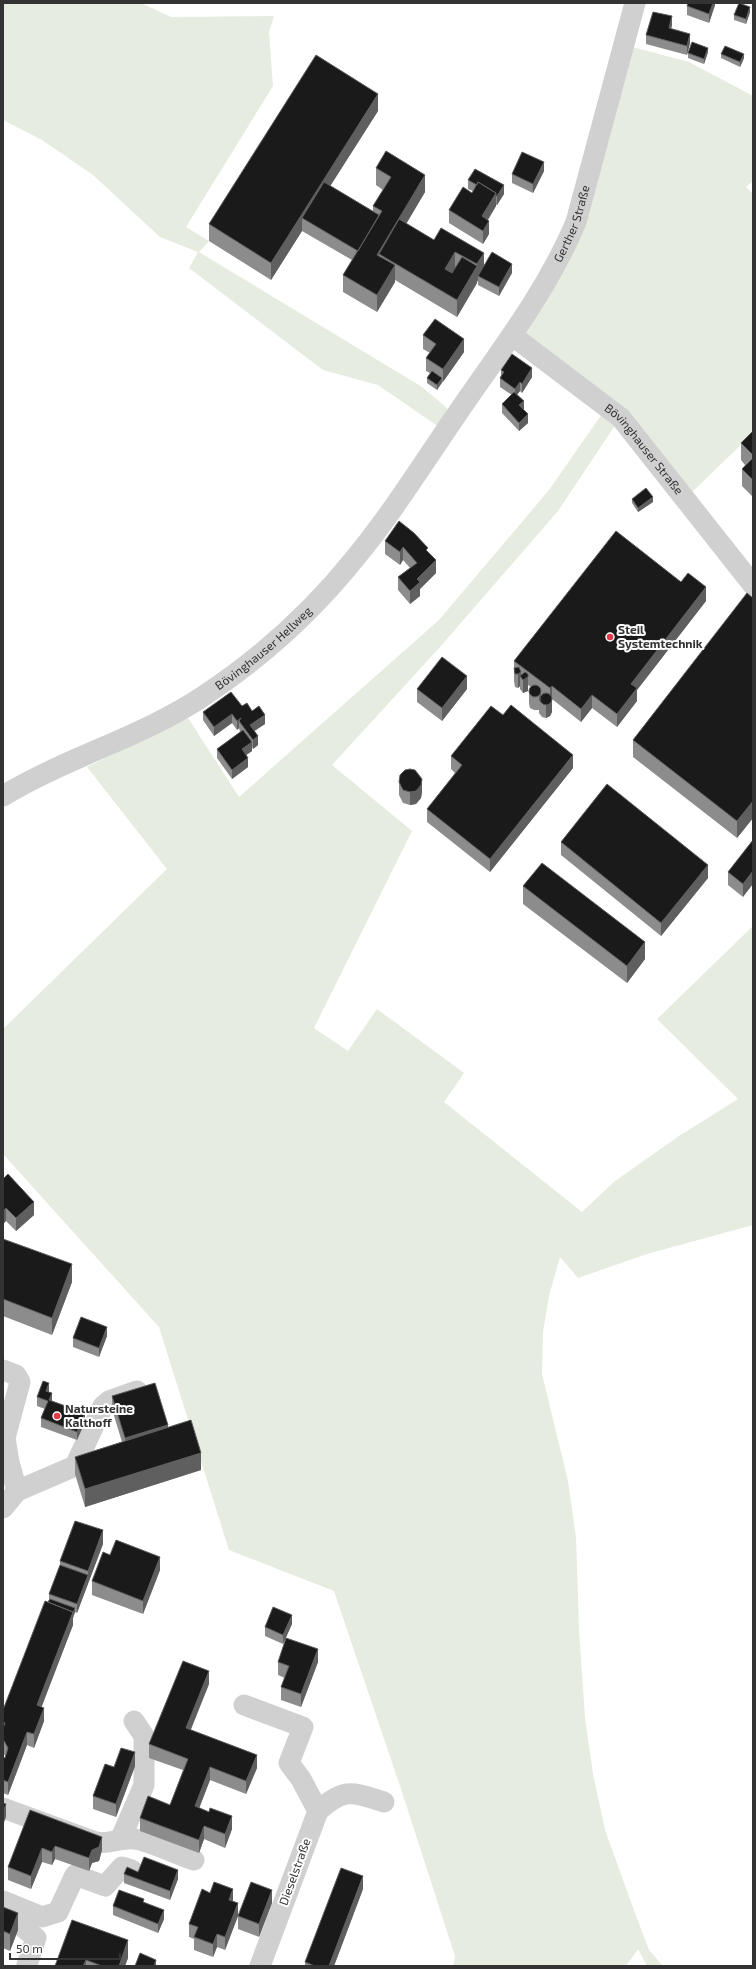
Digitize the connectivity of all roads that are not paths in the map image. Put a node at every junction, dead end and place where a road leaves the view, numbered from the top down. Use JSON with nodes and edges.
{"nodes":[{"id":1,"x":635,"y":3,"type":"edge"},
{"id":2,"x":513,"y":336,"type":"junction"},
{"id":3,"x":454,"y":418,"type":"joint"},
{"id":4,"x":753,"y":585,"type":"edge"},
{"id":5,"x":3,"y":796,"type":"edge"},
{"id":6,"x":3,"y":1370,"type":"edge"},
{"id":7,"x":137,"y":1391,"type":"edge"},
{"id":8,"x":101,"y":1457,"type":"edge"},
{"id":9,"x":75,"y":1466,"type":"junction"},
{"id":10,"x":17,"y":1491,"type":"junction"},
{"id":11,"x":3,"y":1508,"type":"edge"},
{"id":12,"x":244,"y":1705,"type":"dead end"},
{"id":13,"x":134,"y":1721,"type":"dead end"},
{"id":14,"x":384,"y":1802,"type":"dead end"},
{"id":15,"x":3,"y":1808,"type":"edge"},
{"id":16,"x":318,"y":1811,"type":"junction"},
{"id":17,"x":121,"y":1838,"type":"junction"},
{"id":18,"x":194,"y":1860,"type":"dead end"},
{"id":19,"x":132,"y":1870,"type":"edge"},
{"id":20,"x":3,"y":1902,"type":"edge"},
{"id":21,"x":3,"y":1918,"type":"edge"},
{"id":22,"x":27,"y":1965,"type":"edge"},
{"id":23,"x":260,"y":1966,"type":"edge"}],
"edges":[{"from":1,"to":2,"type":"street","name":"Gerther Straße"},
{"from":2,"to":3,"type":"street","name":"Gerther Straße"},
{"from":2,"to":4,"type":"street","name":"Bövinghauser Straße"},
{"from":3,"to":5,"type":"street","name":"Bövinghauser Hellweg"},
{"from":6,"to":10,"type":"street"},
{"from":7,"to":9,"type":"street"},
{"from":8,"to":9,"type":"street"},
{"from":9,"to":10,"type":"street"},
{"from":10,"to":11,"type":"street"},
{"from":12,"to":16,"type":"street"},
{"from":13,"to":17,"type":"street"},
{"from":14,"to":16,"type":"street"},
{"from":15,"to":17,"type":"street"},
{"from":16,"to":23,"type":"street","name":"Dieselstraße"},
{"from":17,"to":18,"type":"street"},
{"from":19,"to":20,"type":"street"},
{"from":21,"to":22,"type":"street"}]}
